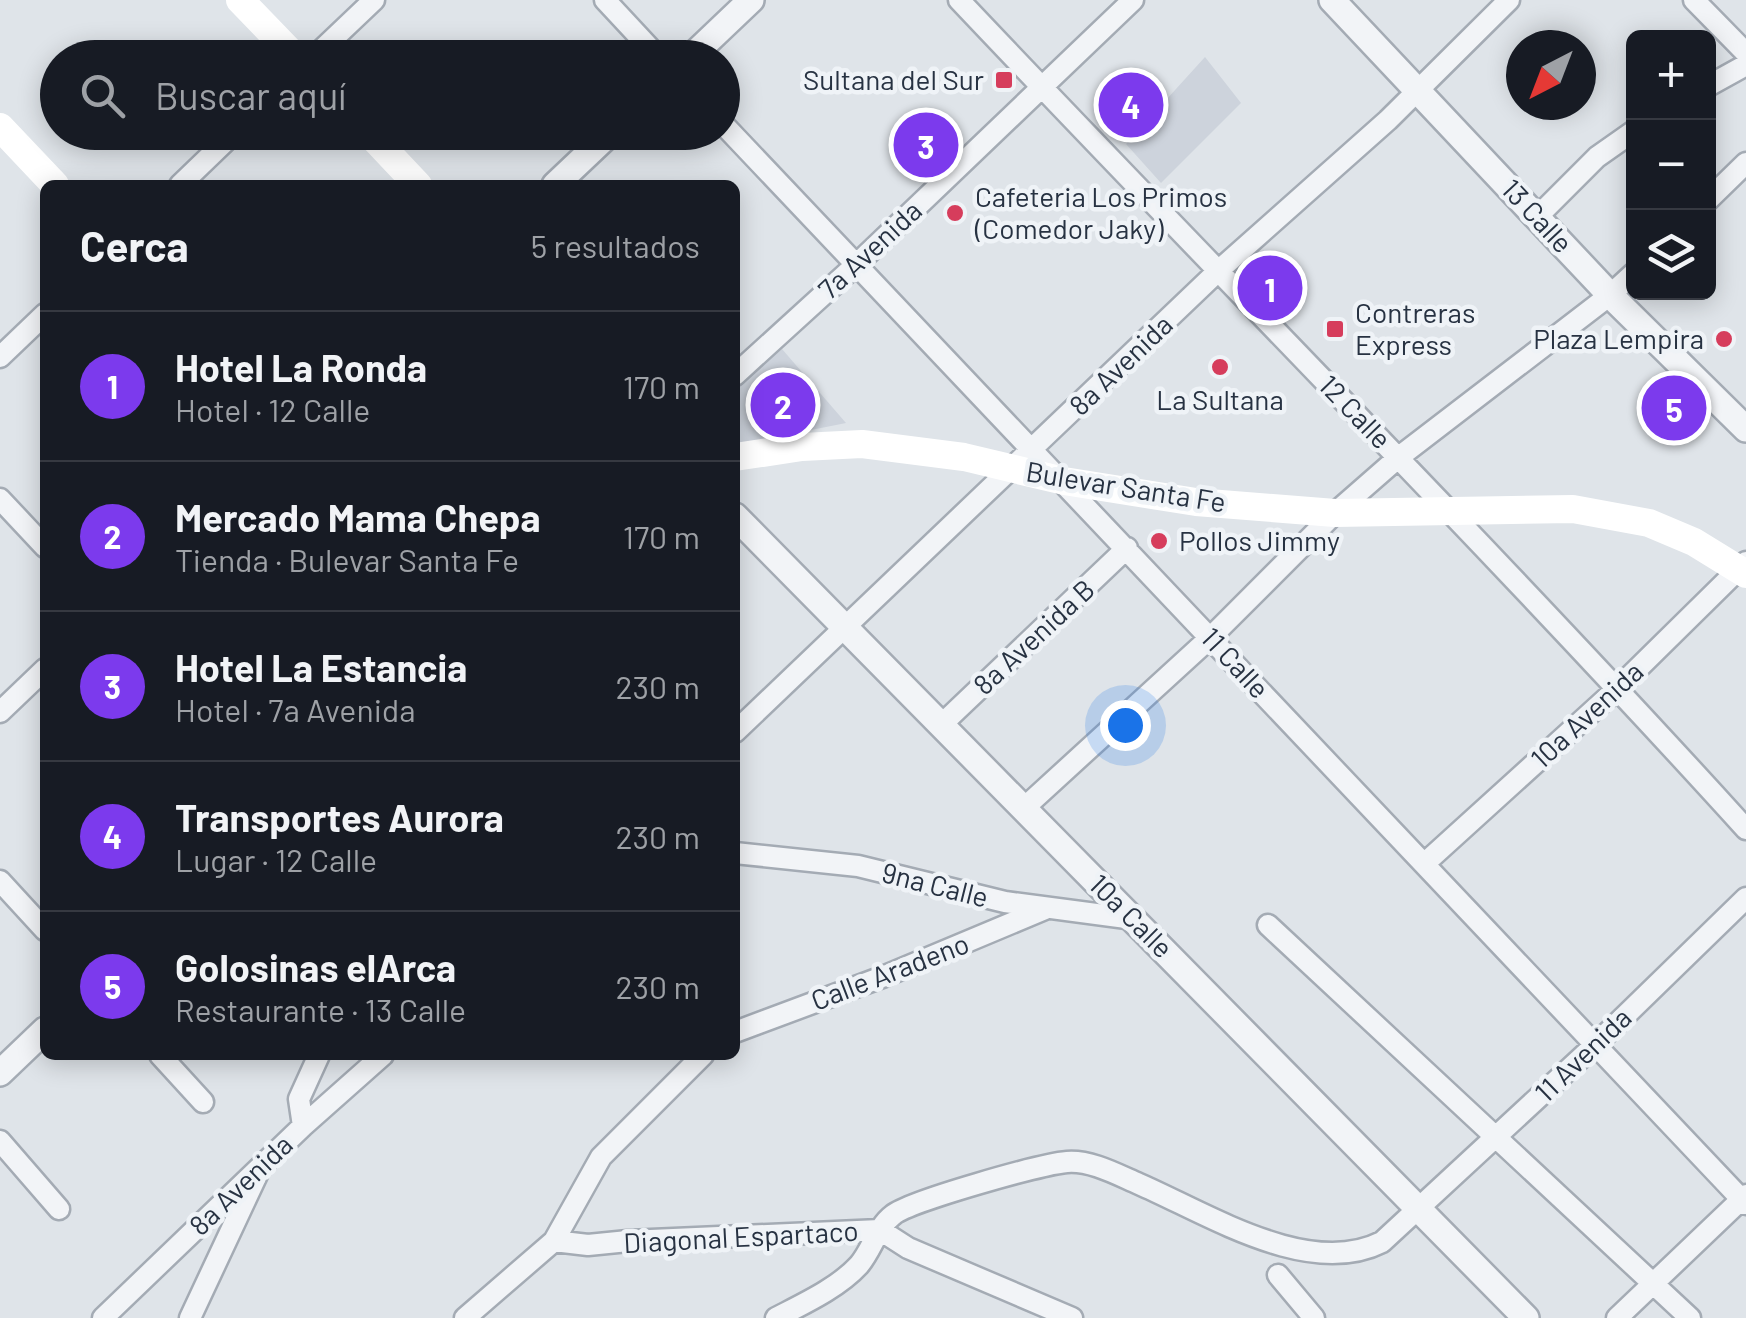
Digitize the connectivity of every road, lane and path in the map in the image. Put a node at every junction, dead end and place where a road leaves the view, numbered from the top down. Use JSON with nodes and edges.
{"nodes":[{"id":1,"x":240,"y":0,"type":"edge"},
{"id":2,"x":374,"y":0,"type":"edge"},
{"id":3,"x":605,"y":0,"type":"edge"},
{"id":4,"x":751,"y":0,"type":"edge"},
{"id":5,"x":960,"y":0,"type":"edge"},
{"id":6,"x":1133,"y":0,"type":"edge"},
{"id":7,"x":1332,"y":0,"type":"edge"},
{"id":8,"x":1509,"y":0,"type":"edge"},
{"id":9,"x":1694,"y":0,"type":"edge"},
{"id":10,"x":279,"y":40,"type":"edge"},
{"id":11,"x":333,"y":40,"type":"edge"},
{"id":12,"x":642,"y":40,"type":"edge"},
{"id":13,"x":709,"y":40,"type":"edge"},
{"id":14,"x":1746,"y":53,"type":"edge"},
{"id":15,"x":1746,"y":65,"type":"edge"},
{"id":16,"x":1716,"y":82,"type":"edge"},
{"id":17,"x":1042,"y":87,"type":"junction"},
{"id":18,"x":1418,"y":88,"type":"junction"},
{"id":19,"x":0,"y":127,"type":"edge"},
{"id":20,"x":1626,"y":136,"type":"edge"},
{"id":21,"x":740,"y":142,"type":"edge"},
{"id":22,"x":216,"y":150,"type":"edge"},
{"id":23,"x":385,"y":150,"type":"edge"},
{"id":24,"x":592,"y":150,"type":"edge"},
{"id":25,"x":1746,"y":163,"type":"edge"},
{"id":26,"x":50,"y":180,"type":"edge"},
{"id":27,"x":185,"y":180,"type":"edge"},
{"id":28,"x":413,"y":180,"type":"edge"},
{"id":29,"x":561,"y":180,"type":"edge"},
{"id":30,"x":1716,"y":192,"type":"edge"},
{"id":31,"x":1538,"y":217,"type":"junction"},
{"id":32,"x":858,"y":263,"type":"junction"},
{"id":33,"x":1218,"y":272,"type":"junction"},
{"id":34,"x":1626,"y":280,"type":"edge"},
{"id":35,"x":1610,"y":295,"type":"junction"},
{"id":36,"x":40,"y":319,"type":"edge"},
{"id":37,"x":0,"y":357,"type":"edge"},
{"id":38,"x":740,"y":370,"type":"edge"},
{"id":39,"x":1746,"y":429,"type":"edge"},
{"id":40,"x":740,"y":456,"type":"edge"},
{"id":41,"x":1399,"y":457,"type":"junction"},
{"id":42,"x":1022,"y":459,"type":"junction"},
{"id":43,"x":1064,"y":481,"type":"junction"},
{"id":44,"x":0,"y":499,"type":"edge"},
{"id":45,"x":1447,"y":509,"type":"junction"},
{"id":46,"x":1335,"y":513,"type":"junction"},
{"id":47,"x":740,"y":521,"type":"edge"},
{"id":48,"x":40,"y":541,"type":"edge"},
{"id":49,"x":1127,"y":548,"type":"junction"},
{"id":50,"x":1744,"y":568,"type":"edge"},
{"id":51,"x":842,"y":627,"type":"junction"},
{"id":52,"x":1212,"y":637,"type":"junction"},
{"id":53,"x":40,"y":674,"type":"edge"},
{"id":54,"x":1618,"y":688,"type":"junction"},
{"id":55,"x":0,"y":712,"type":"edge"},
{"id":56,"x":940,"y":726,"type":"junction"},
{"id":57,"x":740,"y":727,"type":"edge"},
{"id":58,"x":1024,"y":808,"type":"junction"},
{"id":59,"x":1746,"y":829,"type":"edge"},
{"id":60,"x":740,"y":855,"type":"edge"},
{"id":61,"x":1424,"y":864,"type":"junction"},
{"id":62,"x":0,"y":881,"type":"edge"},
{"id":63,"x":1746,"y":898,"type":"edge"},
{"id":64,"x":1045,"y":910,"type":"junction"},
{"id":65,"x":1134,"y":919,"type":"junction"},
{"id":66,"x":40,"y":925,"type":"edge"},
{"id":67,"x":1268,"y":925,"type":"dead end"},
{"id":68,"x":740,"y":1030,"type":"edge"},
{"id":69,"x":40,"y":1035,"type":"edge"},
{"id":70,"x":1595,"y":1045,"type":"junction"},
{"id":71,"x":165,"y":1060,"type":"edge"},
{"id":72,"x":317,"y":1060,"type":"edge"},
{"id":73,"x":376,"y":1060,"type":"edge"},
{"id":74,"x":698,"y":1060,"type":"edge"},
{"id":75,"x":0,"y":1072,"type":"edge"},
{"id":76,"x":203,"y":1102,"type":"dead end"},
{"id":77,"x":303,"y":1126,"type":"junction"},
{"id":78,"x":1496,"y":1138,"type":"junction"},
{"id":79,"x":0,"y":1141,"type":"edge"},
{"id":80,"x":260,"y":1166,"type":"junction"},
{"id":81,"x":1745,"y":1200,"type":"edge"},
{"id":82,"x":59,"y":1208,"type":"dead end"},
{"id":83,"x":1418,"y":1209,"type":"junction"},
{"id":84,"x":880,"y":1230,"type":"junction"},
{"id":85,"x":554,"y":1241,"type":"junction"},
{"id":86,"x":1278,"y":1274,"type":"dead end"},
{"id":87,"x":1652,"y":1284,"type":"junction"},
{"id":88,"x":103,"y":1318,"type":"edge"},
{"id":89,"x":190,"y":1318,"type":"edge"},
{"id":90,"x":465,"y":1318,"type":"edge"},
{"id":91,"x":776,"y":1318,"type":"edge"},
{"id":92,"x":1072,"y":1318,"type":"edge"},
{"id":93,"x":1314,"y":1318,"type":"edge"},
{"id":94,"x":1526,"y":1318,"type":"edge"},
{"id":95,"x":1618,"y":1318,"type":"edge"},
{"id":96,"x":1690,"y":1318,"type":"edge"}],
"edges":[{"from":1,"to":10,"type":"main road"},
{"from":2,"to":11,"type":"street"},
{"from":3,"to":12,"type":"street"},
{"from":4,"to":13,"type":"street"},
{"from":5,"to":17,"type":"street","name":"12 Calle"},
{"from":6,"to":17,"type":"street","name":"7a Avenida"},
{"from":7,"to":18,"type":"street","name":"13 Calle"},
{"from":8,"to":18,"type":"street","name":"8a Avenida"},
{"from":9,"to":14,"type":"street"},
{"from":15,"to":16,"type":"street"},
{"from":17,"to":32,"type":"street","name":"7a Avenida"},
{"from":17,"to":33,"type":"street","name":"12 Calle"},
{"from":18,"to":31,"type":"street","name":"13 Calle"},
{"from":18,"to":33,"type":"street","name":"8a Avenida"},
{"from":19,"to":26,"type":"main road"},
{"from":20,"to":31,"type":"street"},
{"from":21,"to":32,"type":"street"},
{"from":22,"to":27,"type":"street"},
{"from":23,"to":28,"type":"main road"},
{"from":24,"to":29,"type":"street"},
{"from":25,"to":30,"type":"street"},
{"from":31,"to":35,"type":"street","name":"13 Calle"},
{"from":32,"to":38,"type":"street","name":"7a Avenida"},
{"from":32,"to":42,"type":"street"},
{"from":33,"to":41,"type":"street","name":"12 Calle"},
{"from":33,"to":42,"type":"street","name":"8a Avenida"},
{"from":34,"to":35,"type":"street"},
{"from":35,"to":39,"type":"street","name":"13 Calle"},
{"from":35,"to":41,"type":"street"},
{"from":36,"to":37,"type":"street"},
{"from":40,"to":42,"type":"main road","name":"Bulevar Santa Fe"},
{"from":41,"to":45,"type":"street","name":"12 Calle"},
{"from":41,"to":46,"type":"street"},
{"from":42,"to":43,"type":"main road","name":"Bulevar Santa Fe"},
{"from":42,"to":51,"type":"street","name":"8a Avenida"},
{"from":43,"to":46,"type":"main road","name":"Bulevar Santa Fe"},
{"from":43,"to":49,"type":"street","name":"11 Calle"},
{"from":44,"to":48,"type":"street"},
{"from":45,"to":46,"type":"main road","name":"Bulevar Santa Fe"},
{"from":45,"to":50,"type":"main road","name":"Bulevar Santa Fe"},
{"from":45,"to":54,"type":"street","name":"12 Calle"},
{"from":46,"to":52,"type":"street"},
{"from":47,"to":51,"type":"street","name":"10a Calle"},
{"from":49,"to":52,"type":"street","name":"11 Calle"},
{"from":49,"to":56,"type":"street","name":"8a Avenida B"},
{"from":50,"to":54,"type":"street","name":"10a Avenida"},
{"from":51,"to":56,"type":"street","name":"10a Calle"},
{"from":51,"to":57,"type":"street","name":"8a Avenida"},
{"from":52,"to":58,"type":"street"},
{"from":52,"to":61,"type":"street","name":"11 Calle"},
{"from":53,"to":55,"type":"street"},
{"from":54,"to":59,"type":"street","name":"12 Calle"},
{"from":54,"to":61,"type":"street","name":"10a Avenida"},
{"from":56,"to":58,"type":"street","name":"10a Calle"},
{"from":58,"to":65,"type":"street","name":"10a Calle"},
{"from":60,"to":64,"type":"street","name":"9na Calle"},
{"from":61,"to":70,"type":"street","name":"11 Calle"},
{"from":62,"to":66,"type":"street"},
{"from":63,"to":70,"type":"street","name":"11 Avenida"},
{"from":64,"to":65,"type":"street","name":"9na Calle"},
{"from":64,"to":68,"type":"street","name":"Calle Aradeno"},
{"from":65,"to":83,"type":"street","name":"10a Calle"},
{"from":67,"to":78,"type":"street"},
{"from":69,"to":75,"type":"street"},
{"from":70,"to":78,"type":"street","name":"11 Avenida"},
{"from":70,"to":81,"type":"street","name":"11 Calle"},
{"from":71,"to":76,"type":"street"},
{"from":72,"to":77,"type":"street"},
{"from":73,"to":77,"type":"street","name":"8a Avenida"},
{"from":74,"to":85,"type":"street"},
{"from":77,"to":80,"type":"street","name":"8a Avenida"},
{"from":78,"to":83,"type":"street","name":"11 Avenida"},
{"from":78,"to":87,"type":"street"},
{"from":79,"to":82,"type":"street"},
{"from":80,"to":88,"type":"street","name":"8a Avenida"},
{"from":80,"to":89,"type":"street"},
{"from":81,"to":87,"type":"street"},
{"from":83,"to":84,"type":"street","name":"Diagonal Espartaco"},
{"from":83,"to":94,"type":"street","name":"10a Calle"},
{"from":84,"to":85,"type":"street","name":"Diagonal Espartaco"},
{"from":84,"to":91,"type":"street"},
{"from":84,"to":92,"type":"street"},
{"from":85,"to":90,"type":"street"},
{"from":86,"to":93,"type":"street"},
{"from":87,"to":95,"type":"street"},
{"from":87,"to":96,"type":"street"}]}
